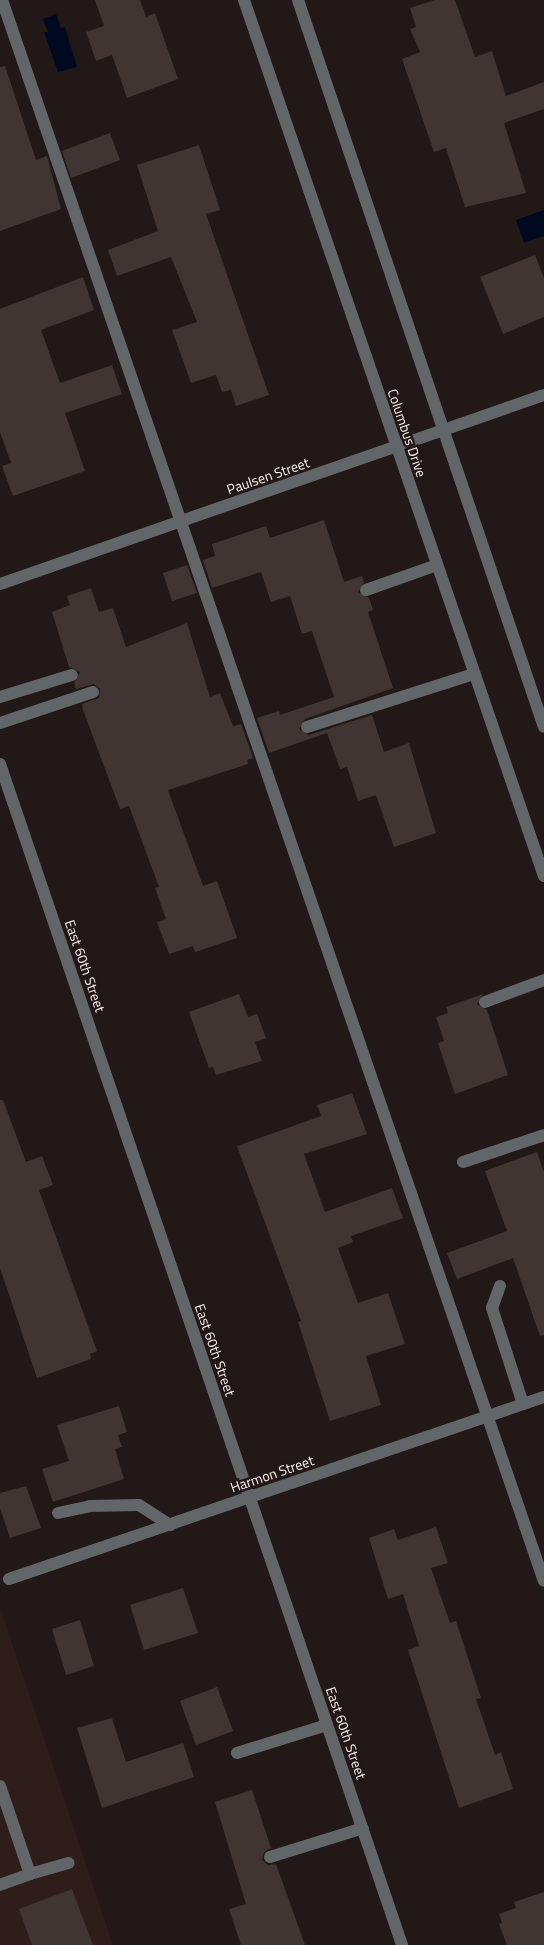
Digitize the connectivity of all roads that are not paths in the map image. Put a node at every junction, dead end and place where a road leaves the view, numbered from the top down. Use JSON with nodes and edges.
{"nodes":[{"id":1,"x":2,"y":0,"type":"edge"},
{"id":2,"x":244,"y":0,"type":"edge"},
{"id":3,"x":298,"y":0,"type":"edge"},
{"id":4,"x":544,"y":395,"type":"edge"},
{"id":5,"x":444,"y":431,"type":"junction"},
{"id":6,"x":396,"y":448,"type":"junction"},
{"id":7,"x":179,"y":523,"type":"junction"},
{"id":8,"x":437,"y":565,"type":"junction"},
{"id":9,"x":0,"y":584,"type":"edge"},
{"id":10,"x":366,"y":590,"type":"dead end"},
{"id":11,"x":474,"y":674,"type":"junction"},
{"id":12,"x":72,"y":675,"type":"dead end"},
{"id":13,"x":92,"y":692,"type":"dead end"},
{"id":14,"x":0,"y":697,"type":"edge"},
{"id":15,"x":0,"y":723,"type":"edge"},
{"id":16,"x":306,"y":727,"type":"dead end"},
{"id":17,"x":544,"y":727,"type":"edge"},
{"id":18,"x":0,"y":764,"type":"edge"},
{"id":19,"x":544,"y":876,"type":"edge"},
{"id":20,"x":544,"y":980,"type":"edge"},
{"id":21,"x":485,"y":1002,"type":"dead end"},
{"id":22,"x":544,"y":1135,"type":"edge"},
{"id":23,"x":462,"y":1162,"type":"dead end"},
{"id":24,"x":500,"y":1286,"type":"dead end"},
{"id":25,"x":544,"y":1397,"type":"edge"},
{"id":26,"x":523,"y":1404,"type":"junction"},
{"id":27,"x":487,"y":1417,"type":"junction"},
{"id":28,"x":250,"y":1497,"type":"junction"},
{"id":29,"x":58,"y":1513,"type":"dead end"},
{"id":30,"x":170,"y":1525,"type":"junction"},
{"id":31,"x":9,"y":1579,"type":"dead end"},
{"id":32,"x":544,"y":1581,"type":"edge"},
{"id":33,"x":327,"y":1725,"type":"junction"},
{"id":34,"x":236,"y":1754,"type":"dead end"},
{"id":35,"x":0,"y":1786,"type":"edge"},
{"id":36,"x":362,"y":1828,"type":"junction"},
{"id":37,"x":270,"y":1857,"type":"dead end"},
{"id":38,"x":68,"y":1863,"type":"dead end"},
{"id":39,"x":30,"y":1874,"type":"junction"},
{"id":40,"x":0,"y":1885,"type":"edge"},
{"id":41,"x":402,"y":1945,"type":"edge"}],
"edges":[{"from":1,"to":7,"type":"street"},
{"from":2,"to":6,"type":"street","name":"Columbus Drive"},
{"from":3,"to":5,"type":"street"},
{"from":4,"to":5,"type":"street","name":"Paulsen Street"},
{"from":5,"to":6,"type":"street","name":"Paulsen Street"},
{"from":5,"to":17,"type":"street"},
{"from":6,"to":7,"type":"street","name":"Paulsen Street"},
{"from":6,"to":8,"type":"street","name":"Columbus Drive"},
{"from":7,"to":9,"type":"street","name":"Paulsen Street"},
{"from":7,"to":27,"type":"street"},
{"from":8,"to":10,"type":"street"},
{"from":8,"to":11,"type":"street","name":"Columbus Drive"},
{"from":11,"to":16,"type":"street"},
{"from":11,"to":19,"type":"street","name":"Columbus Drive"},
{"from":12,"to":14,"type":"street"},
{"from":13,"to":15,"type":"street"},
{"from":18,"to":28,"type":"street","name":"East 60th Street"},
{"from":20,"to":21,"type":"street"},
{"from":22,"to":23,"type":"street"},
{"from":24,"to":26,"type":"street"},
{"from":25,"to":26,"type":"street","name":"Harmon Street"},
{"from":26,"to":27,"type":"street","name":"Harmon Street"},
{"from":27,"to":28,"type":"street","name":"Harmon Street"},
{"from":27,"to":32,"type":"street"},
{"from":28,"to":30,"type":"street","name":"Harmon Street"},
{"from":28,"to":33,"type":"street","name":"East 60th Street"},
{"from":29,"to":30,"type":"street"},
{"from":30,"to":31,"type":"street","name":"Harmon Street"},
{"from":33,"to":34,"type":"street"},
{"from":33,"to":36,"type":"street","name":"East 60th Street"},
{"from":35,"to":39,"type":"street"},
{"from":36,"to":37,"type":"street"},
{"from":36,"to":41,"type":"street","name":"East 60th Street"},
{"from":38,"to":39,"type":"street"},
{"from":39,"to":40,"type":"street"}]}
